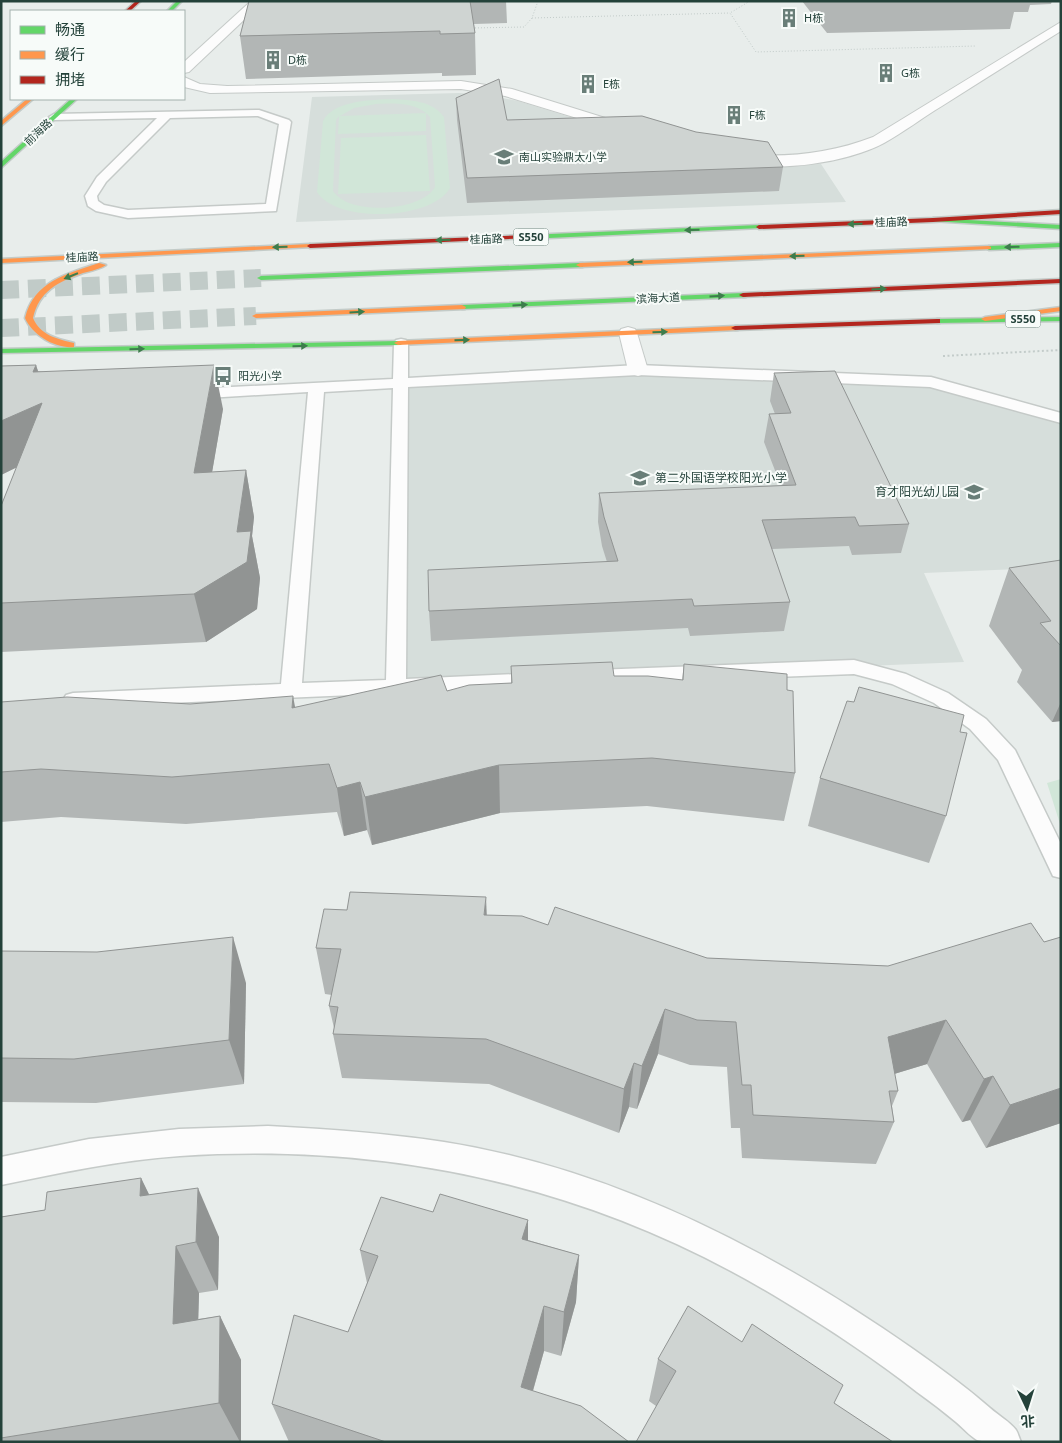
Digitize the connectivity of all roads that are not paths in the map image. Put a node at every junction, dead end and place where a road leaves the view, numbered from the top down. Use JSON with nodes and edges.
{"nodes":[{"id":1,"x":139,"y":1,"type":"edge"},
{"id":2,"x":180,"y":1,"type":"edge"},
{"id":3,"x":258,"y":1,"type":"edge"},
{"id":4,"x":129,"y":10,"type":"edge"},
{"id":5,"x":170,"y":10,"type":"edge"},
{"id":6,"x":1061,"y":26,"type":"edge"},
{"id":7,"x":185,"y":68,"type":"edge"},
{"id":8,"x":185,"y":83,"type":"edge"},
{"id":9,"x":29,"y":100,"type":"edge"},
{"id":10,"x":73,"y":100,"type":"edge"},
{"id":11,"x":167,"y":115,"type":"junction"},
{"id":12,"x":54,"y":117,"type":"junction"},
{"id":13,"x":1,"y":124,"type":"edge"},
{"id":14,"x":638,"y":133,"type":"edge"},
{"id":15,"x":728,"y":157,"type":"edge"},
{"id":16,"x":1,"y":166,"type":"edge"},
{"id":17,"x":1061,"y":212,"type":"edge"},
{"id":18,"x":933,"y":220,"type":"junction"},
{"id":19,"x":1061,"y":227,"type":"edge"},
{"id":20,"x":1061,"y":245,"type":"edge"},
{"id":21,"x":20,"y":248,"type":"dead end"},
{"id":22,"x":152,"y":254,"type":"junction"},
{"id":23,"x":112,"y":256,"type":"junction"},
{"id":24,"x":1,"y":261,"type":"edge"},
{"id":25,"x":261,"y":278,"type":"tunnel mouth"},
{"id":26,"x":1061,"y":280,"type":"edge"},
{"id":27,"x":1061,"y":309,"type":"edge"},
{"id":28,"x":256,"y":316,"type":"tunnel mouth"},
{"id":29,"x":1061,"y":319,"type":"edge"},
{"id":30,"x":985,"y":320,"type":"junction"},
{"id":31,"x":628,"y":333,"type":"junction"},
{"id":32,"x":401,"y":343,"type":"junction"},
{"id":33,"x":114,"y":349,"type":"junction"},
{"id":34,"x":1,"y":351,"type":"edge"},
{"id":35,"x":638,"y":370,"type":"junction"},
{"id":36,"x":401,"y":384,"type":"junction"},
{"id":37,"x":316,"y":389,"type":"junction"},
{"id":38,"x":178,"y":395,"type":"edge"},
{"id":39,"x":1061,"y":418,"type":"edge"},
{"id":40,"x":396,"y":685,"type":"junction"},
{"id":41,"x":291,"y":690,"type":"junction"},
{"id":42,"x":50,"y":701,"type":"edge"},
{"id":43,"x":1061,"y":869,"type":"edge"},
{"id":44,"x":1,"y":1171,"type":"edge"},
{"id":45,"x":1004,"y":1442,"type":"edge"}],
"edges":[{"from":1,"to":4,"type":"main road"},
{"from":2,"to":5,"type":"main road"},
{"from":3,"to":7,"type":"street"},
{"from":6,"to":15,"type":"street"},
{"from":8,"to":14,"type":"street"},
{"from":9,"to":13,"type":"main road"},
{"from":10,"to":12,"type":"main road","name":"前海路"},
{"from":11,"to":11,"type":"lane"},
{"from":11,"to":12,"type":"lane"},
{"from":12,"to":16,"type":"main road","name":"前海路"},
{"from":17,"to":18,"type":"main road","name":"桂庙路","number":"S550"},
{"from":18,"to":19,"type":"main road"},
{"from":18,"to":22,"type":"main road","name":"桂庙路","number":"S550","one_way":true},
{"from":20,"to":25,"type":"main road","one_way":true},
{"from":21,"to":23,"type":"main road"},
{"from":22,"to":23,"type":"main road","name":"桂庙路","number":"S550"},
{"from":22,"to":33,"type":"main road","one_way":true},
{"from":23,"to":24,"type":"main road","name":"桂庙路","number":"S550"},
{"from":28,"to":26,"type":"main road","name":"滨海大道","one_way":true},
{"from":27,"to":30,"type":"main road"},
{"from":29,"to":30,"type":"main road","number":"S550"},
{"from":31,"to":30,"type":"main road","number":"S550","one_way":true},
{"from":32,"to":31,"type":"main road","number":"S550","one_way":true},
{"from":31,"to":35,"type":"street"},
{"from":33,"to":32,"type":"main road","number":"S550","one_way":true},
{"from":32,"to":36,"type":"lane"},
{"from":33,"to":34,"type":"main road","number":"S550"},
{"from":35,"to":36,"type":"lane"},
{"from":35,"to":39,"type":"lane"},
{"from":36,"to":37,"type":"lane"},
{"from":36,"to":40,"type":"lane"},
{"from":37,"to":38,"type":"lane"},
{"from":37,"to":41,"type":"lane"},
{"from":40,"to":41,"type":"lane"},
{"from":40,"to":43,"type":"lane"},
{"from":41,"to":42,"type":"lane"},
{"from":44,"to":45,"type":"lane"}]}
